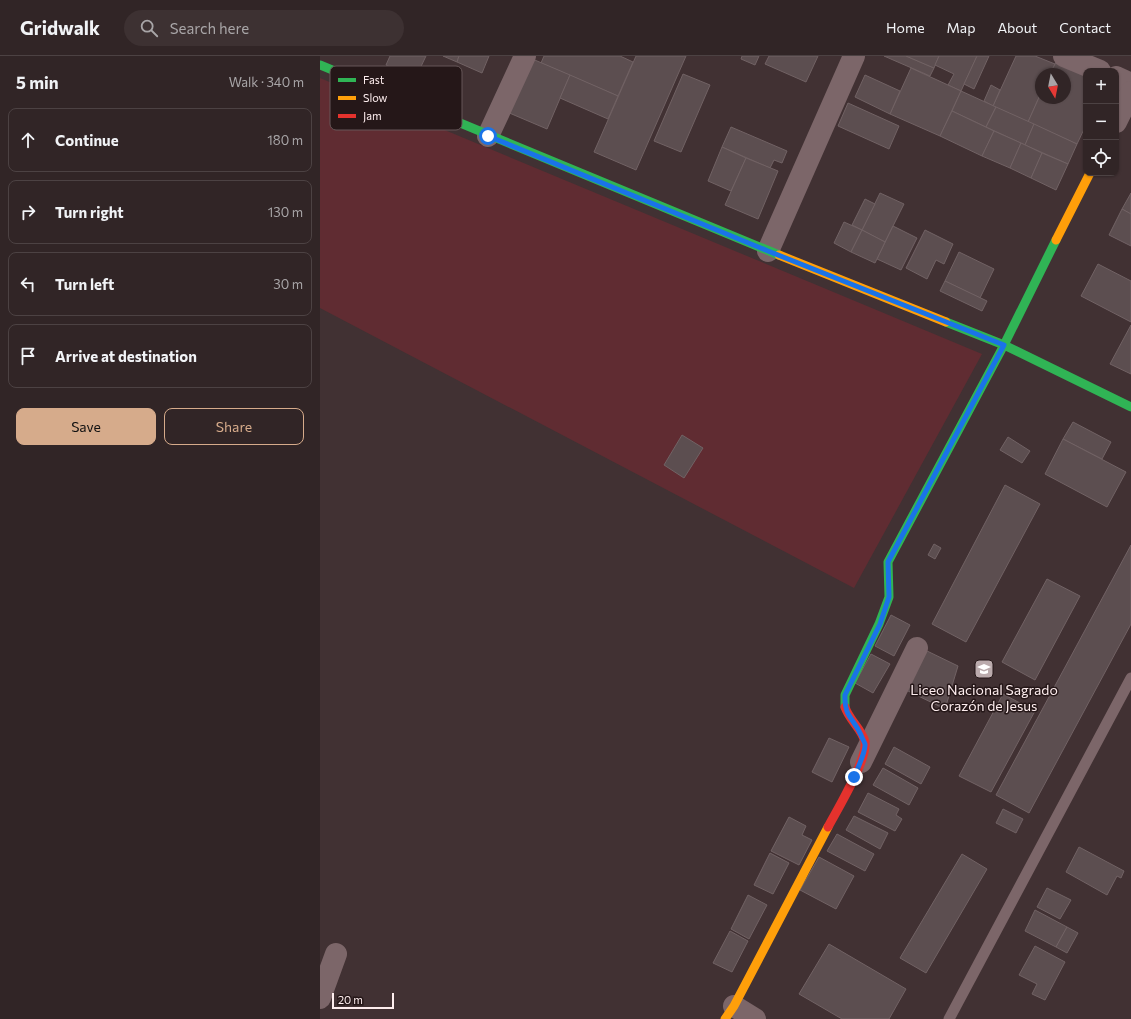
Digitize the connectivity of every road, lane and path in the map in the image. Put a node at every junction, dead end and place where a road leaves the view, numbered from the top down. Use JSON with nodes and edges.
{"nodes":[{"id":1,"x":526,"y":56,"type":"edge"},
{"id":2,"x":854,"y":56,"type":"edge"},
{"id":3,"x":1064,"y":56,"type":"edge"},
{"id":4,"x":320,"y":65,"type":"edge"},
{"id":5,"x":1093,"y":68,"type":"edge"},
{"id":6,"x":330,"y":69,"type":"edge"},
{"id":7,"x":1119,"y":78,"type":"edge"},
{"id":8,"x":1131,"y":84,"type":"edge"},
{"id":9,"x":1131,"y":92,"type":"edge"},
{"id":10,"x":1119,"y":116,"type":"edge"},
{"id":11,"x":462,"y":125,"type":"edge"},
{"id":12,"x":488,"y":136,"type":"junction"},
{"id":13,"x":1088,"y":176,"type":"edge"},
{"id":14,"x":768,"y":251,"type":"junction"},
{"id":15,"x":1004,"y":345,"type":"junction"},
{"id":16,"x":1131,"y":407,"type":"edge"},
{"id":17,"x":918,"y":648,"type":"dead end"},
{"id":18,"x":1131,"y":678,"type":"edge"},
{"id":19,"x":861,"y":762,"type":"junction"},
{"id":20,"x":336,"y":954,"type":"dead end"},
{"id":21,"x":320,"y":998,"type":"edge"},
{"id":22,"x":729,"y":1012,"type":"edge"},
{"id":23,"x":755,"y":1019,"type":"edge"},
{"id":24,"x":949,"y":1019,"type":"edge"}],
"edges":[{"from":1,"to":12,"type":"street"},
{"from":2,"to":14,"type":"street"},
{"from":3,"to":5,"type":"street"},
{"from":4,"to":6,"type":"street"},
{"from":7,"to":8,"type":"street"},
{"from":9,"to":10,"type":"street"},
{"from":11,"to":12,"type":"street"},
{"from":12,"to":14,"type":"street"},
{"from":13,"to":15,"type":"street"},
{"from":14,"to":15,"type":"street"},
{"from":15,"to":16,"type":"street"},
{"from":15,"to":19,"type":"street"},
{"from":17,"to":19,"type":"street"},
{"from":18,"to":24,"type":"lane"},
{"from":19,"to":22,"type":"street"},
{"from":20,"to":21,"type":"street"},
{"from":22,"to":23,"type":"street"}]}
